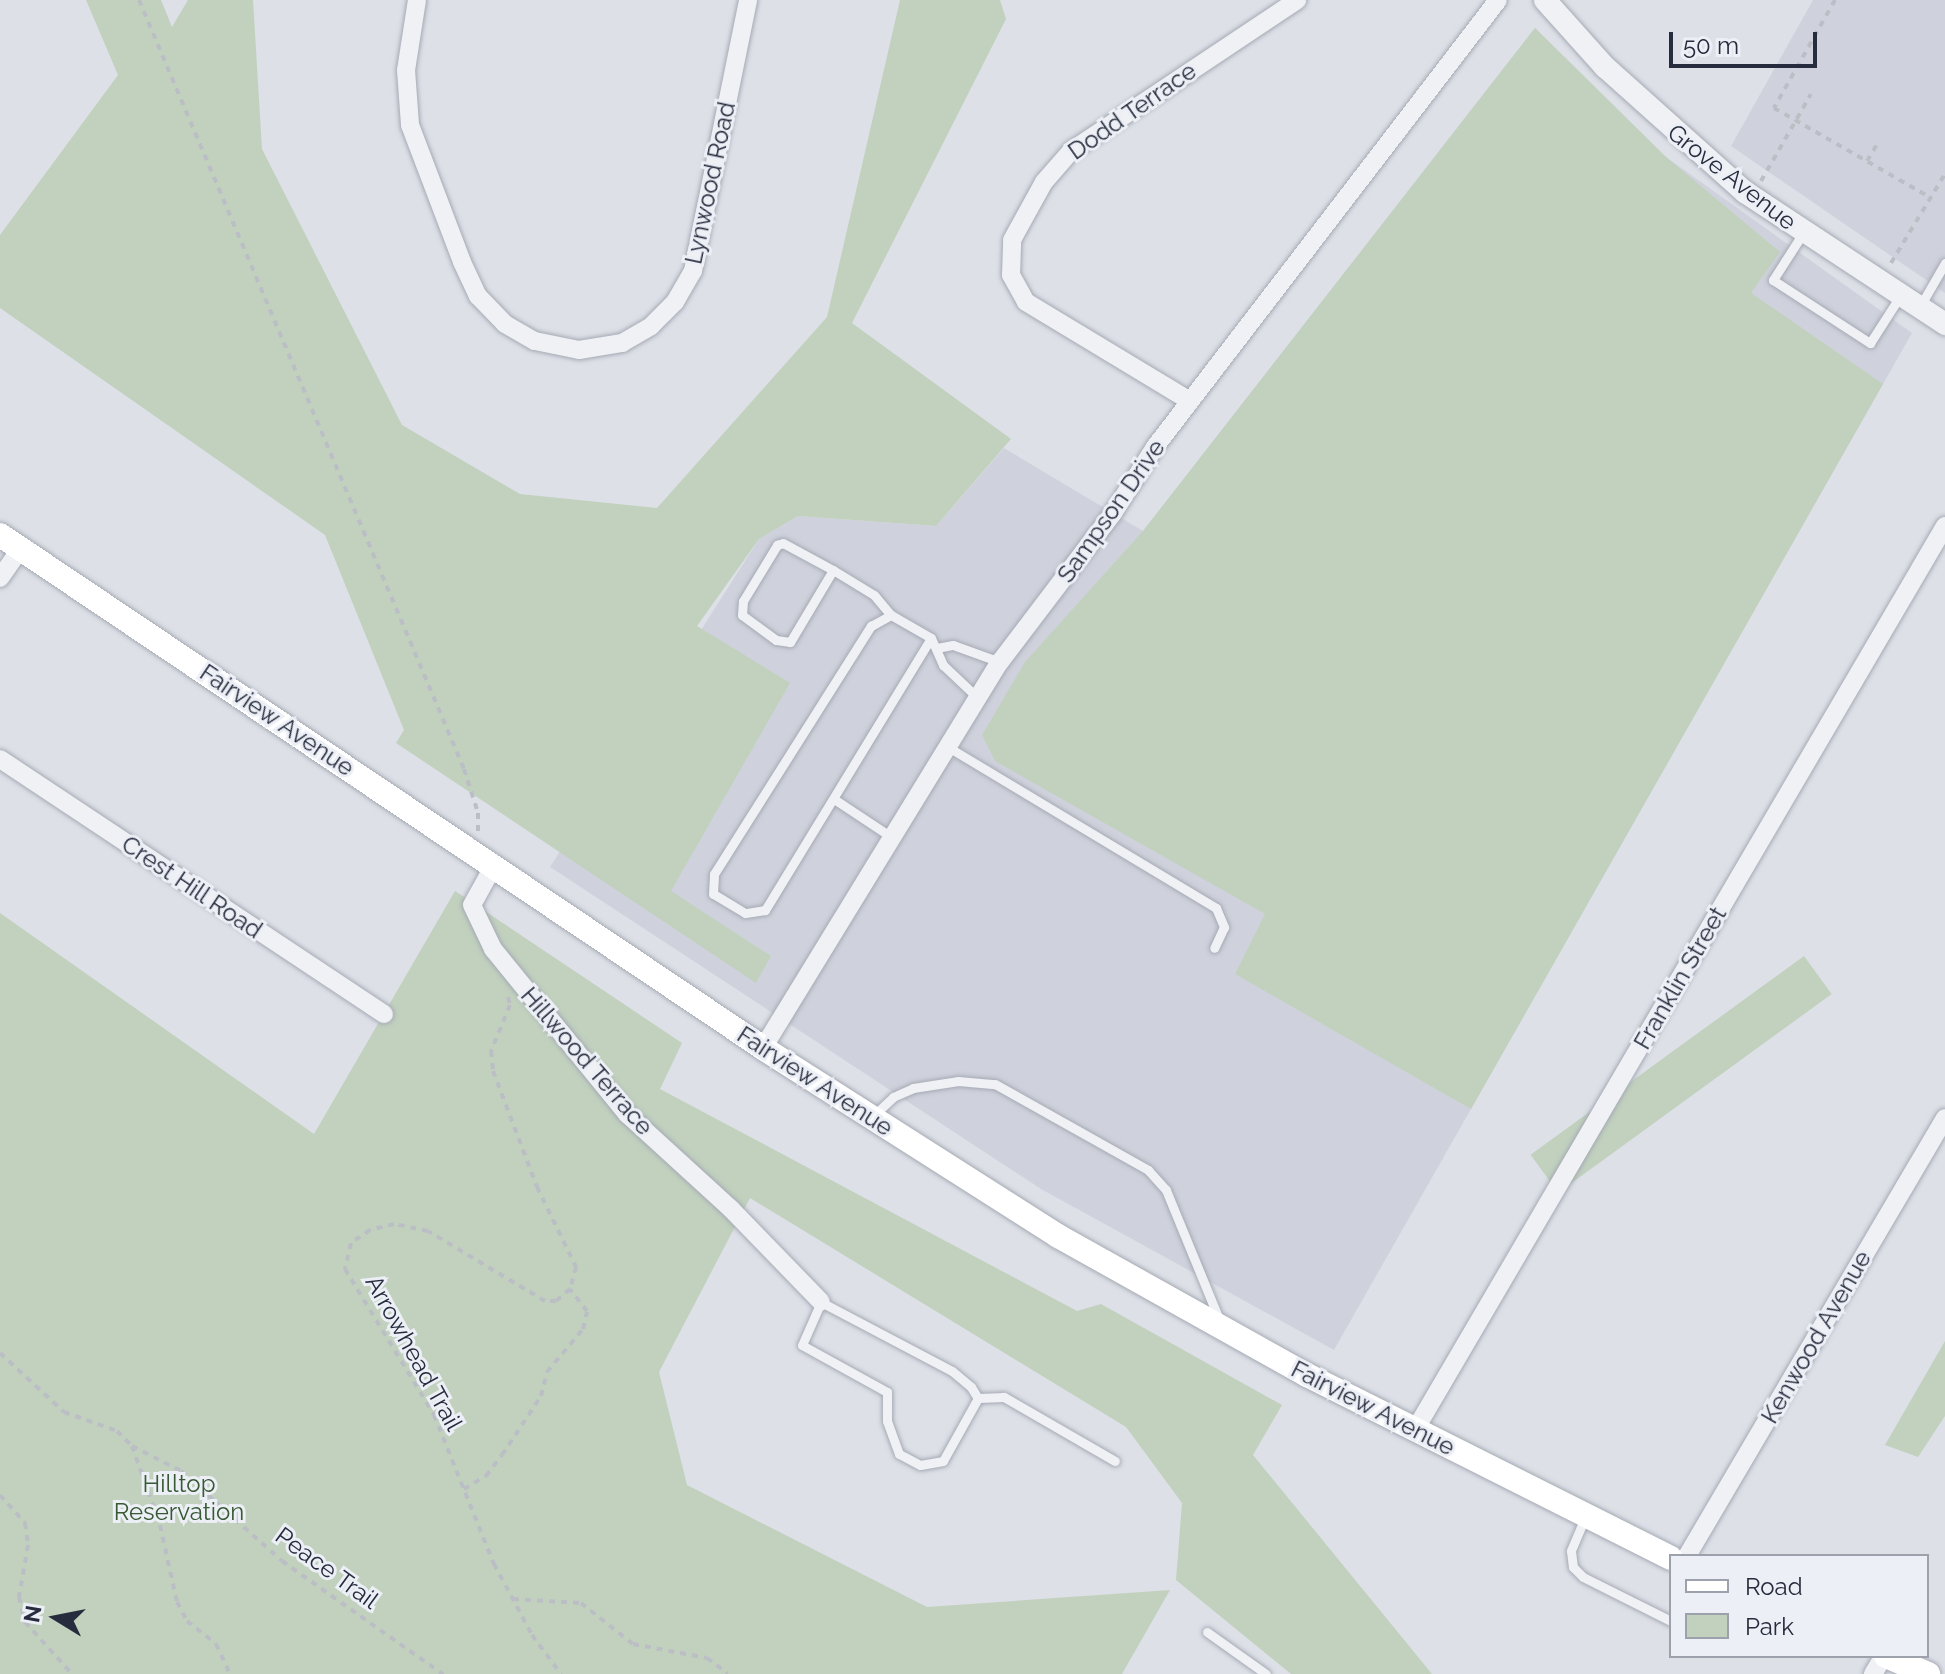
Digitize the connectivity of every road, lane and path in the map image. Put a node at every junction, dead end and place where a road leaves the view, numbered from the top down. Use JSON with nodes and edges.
{"nodes":[{"id":1,"x":139,"y":0,"type":"edge"},
{"id":2,"x":417,"y":0,"type":"edge"},
{"id":3,"x":748,"y":0,"type":"edge"},
{"id":4,"x":1297,"y":0,"type":"edge"},
{"id":5,"x":1498,"y":0,"type":"edge"},
{"id":6,"x":1545,"y":0,"type":"edge"},
{"id":7,"x":1835,"y":0,"type":"edge"},
{"id":8,"x":1811,"y":94,"type":"dead end"},
{"id":9,"x":1795,"y":120,"type":"junction"},
{"id":10,"x":1879,"y":141,"type":"dead end"},
{"id":11,"x":1867,"y":161,"type":"junction"},
{"id":12,"x":1945,"y":174,"type":"edge"},
{"id":13,"x":1752,"y":197,"type":"junction"},
{"id":14,"x":1931,"y":198,"type":"junction"},
{"id":15,"x":1803,"y":233,"type":"junction"},
{"id":16,"x":1945,"y":263,"type":"edge"},
{"id":17,"x":1880,"y":283,"type":"junction"},
{"id":18,"x":1910,"y":302,"type":"junction"},
{"id":19,"x":1945,"y":324,"type":"edge"},
{"id":20,"x":1190,"y":401,"type":"junction"},
{"id":21,"x":1945,"y":526,"type":"edge"},
{"id":22,"x":0,"y":535,"type":"edge"},
{"id":23,"x":21,"y":548,"type":"junction"},
{"id":24,"x":833,"y":570,"type":"junction"},
{"id":25,"x":0,"y":578,"type":"edge"},
{"id":26,"x":891,"y":615,"type":"junction"},
{"id":27,"x":931,"y":638,"type":"junction"},
{"id":28,"x":937,"y":648,"type":"junction"},
{"id":29,"x":1000,"y":662,"type":"junction"},
{"id":30,"x":978,"y":698,"type":"junction"},
{"id":31,"x":948,"y":747,"type":"junction"},
{"id":32,"x":0,"y":759,"type":"edge"},
{"id":33,"x":834,"y":799,"type":"junction"},
{"id":34,"x":893,"y":838,"type":"junction"},
{"id":35,"x":486,"y":861,"type":"junction"},
{"id":36,"x":1214,"y":948,"type":"dead end"},
{"id":37,"x":501,"y":958,"type":"junction"},
{"id":38,"x":384,"y":1014,"type":"dead end"},
{"id":39,"x":763,"y":1048,"type":"junction"},
{"id":40,"x":871,"y":1118,"type":"junction"},
{"id":41,"x":1945,"y":1118,"type":"edge"},
{"id":42,"x":570,"y":1289,"type":"junction"},
{"id":43,"x":821,"y":1302,"type":"junction"},
{"id":44,"x":1223,"y":1330,"type":"junction"},
{"id":45,"x":0,"y":1353,"type":"edge"},
{"id":46,"x":978,"y":1398,"type":"junction"},
{"id":47,"x":1415,"y":1430,"type":"junction"},
{"id":48,"x":132,"y":1446,"type":"junction"},
{"id":49,"x":1115,"y":1461,"type":"dead end"},
{"id":50,"x":464,"y":1489,"type":"junction"},
{"id":51,"x":0,"y":1495,"type":"edge"},
{"id":52,"x":1586,"y":1515,"type":"junction"},
{"id":53,"x":1688,"y":1554,"type":"edge"},
{"id":54,"x":1669,"y":1557,"type":"edge"},
{"id":55,"x":513,"y":1599,"type":"junction"},
{"id":56,"x":1669,"y":1620,"type":"edge"},
{"id":57,"x":1207,"y":1632,"type":"dead end"},
{"id":58,"x":1890,"y":1658,"type":"edge"},
{"id":59,"x":72,"y":1674,"type":"edge"},
{"id":60,"x":230,"y":1674,"type":"edge"},
{"id":61,"x":443,"y":1674,"type":"edge"},
{"id":62,"x":561,"y":1674,"type":"edge"},
{"id":63,"x":728,"y":1674,"type":"edge"},
{"id":64,"x":1266,"y":1674,"type":"edge"},
{"id":65,"x":1928,"y":1674,"type":"edge"}],
"edges":[{"from":1,"to":35,"type":"path"},
{"from":2,"to":3,"type":"street","name":"Lynwood Road"},
{"from":4,"to":20,"type":"street","name":"Dodd Terrace"},
{"from":5,"to":20,"type":"street","name":"Sampson Drive"},
{"from":6,"to":13,"type":"street","name":"Grove Avenue"},
{"from":7,"to":9,"type":"path"},
{"from":8,"to":9,"type":"path"},
{"from":9,"to":11,"type":"path"},
{"from":9,"to":13,"type":"path"},
{"from":10,"to":11,"type":"path"},
{"from":11,"to":14,"type":"path"},
{"from":12,"to":14,"type":"path"},
{"from":13,"to":15,"type":"street","name":"Grove Avenue"},
{"from":14,"to":17,"type":"path"},
{"from":15,"to":17,"type":"street","name":"Grove Avenue"},
{"from":15,"to":18,"type":"lane"},
{"from":16,"to":18,"type":"lane"},
{"from":17,"to":18,"type":"street","name":"Grove Avenue"},
{"from":18,"to":19,"type":"street","name":"Grove Avenue"},
{"from":20,"to":29,"type":"street","name":"Sampson Drive"},
{"from":21,"to":47,"type":"street","name":"Franklin Street"},
{"from":22,"to":23,"type":"main road","name":"Fairview Avenue"},
{"from":23,"to":25,"type":"street"},
{"from":23,"to":35,"type":"main road","name":"Fairview Avenue"},
{"from":24,"to":24,"type":"lane"},
{"from":24,"to":26,"type":"lane"},
{"from":26,"to":27,"type":"lane"},
{"from":26,"to":33,"type":"lane"},
{"from":27,"to":28,"type":"lane"},
{"from":27,"to":33,"type":"lane"},
{"from":28,"to":29,"type":"lane"},
{"from":28,"to":30,"type":"lane"},
{"from":29,"to":30,"type":"street","name":"Sampson Drive"},
{"from":30,"to":31,"type":"street","name":"Sampson Drive"},
{"from":31,"to":34,"type":"street","name":"Sampson Drive"},
{"from":31,"to":36,"type":"lane"},
{"from":32,"to":38,"type":"street","name":"Crest Hill Road"},
{"from":33,"to":34,"type":"lane"},
{"from":34,"to":39,"type":"street","name":"Sampson Drive"},
{"from":35,"to":37,"type":"street","name":"Hillwood Terrace"},
{"from":35,"to":39,"type":"main road","name":"Fairview Avenue"},
{"from":37,"to":42,"type":"path"},
{"from":37,"to":43,"type":"street","name":"Hillwood Terrace"},
{"from":39,"to":40,"type":"main road","name":"Fairview Avenue"},
{"from":40,"to":44,"type":"main road","name":"Fairview Avenue"},
{"from":40,"to":44,"type":"lane"},
{"from":41,"to":53,"type":"street","name":"Kenwood Avenue"},
{"from":42,"to":50,"type":"path"},
{"from":42,"to":50,"type":"path","name":"Arrowhead Trail"},
{"from":43,"to":46,"type":"lane"},
{"from":43,"to":46,"type":"lane"},
{"from":44,"to":47,"type":"main road","name":"Fairview Avenue"},
{"from":45,"to":48,"type":"path","name":"Peace Trail"},
{"from":46,"to":49,"type":"lane"},
{"from":47,"to":52,"type":"main road","name":"Fairview Avenue"},
{"from":48,"to":60,"type":"path"},
{"from":48,"to":61,"type":"path","name":"Peace Trail"},
{"from":50,"to":55,"type":"path","name":"Arrowhead Trail"},
{"from":51,"to":59,"type":"path"},
{"from":52,"to":54,"type":"main road","name":"Fairview Avenue"},
{"from":52,"to":56,"type":"lane"},
{"from":55,"to":62,"type":"path","name":"Arrowhead Trail"},
{"from":55,"to":63,"type":"path"},
{"from":57,"to":64,"type":"lane"},
{"from":58,"to":65,"type":"main road"}]}
